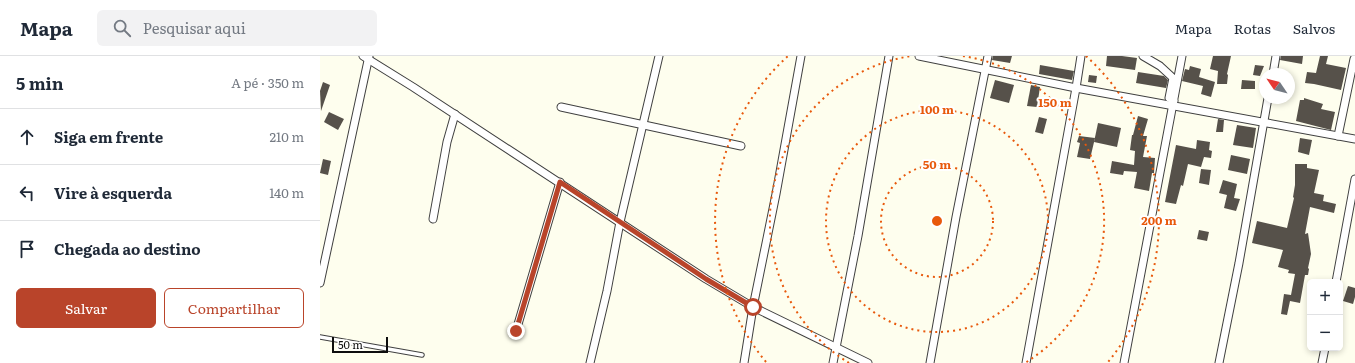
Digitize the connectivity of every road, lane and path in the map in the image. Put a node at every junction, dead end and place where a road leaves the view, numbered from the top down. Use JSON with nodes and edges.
{"nodes":[{"id":1,"x":659,"y":56,"type":"edge"},
{"id":2,"x":801,"y":56,"type":"edge"},
{"id":3,"x":889,"y":56,"type":"edge"},
{"id":4,"x":919,"y":56,"type":"edge"},
{"id":5,"x":988,"y":56,"type":"edge"},
{"id":6,"x":1081,"y":56,"type":"edge"},
{"id":7,"x":1143,"y":56,"type":"edge"},
{"id":8,"x":1182,"y":56,"type":"edge"},
{"id":9,"x":1276,"y":56,"type":"edge"},
{"id":10,"x":367,"y":57,"type":"edge"},
{"id":11,"x":1354,"y":58,"type":"dead end"},
{"id":12,"x":1274,"y":68,"type":"edge"},
{"id":13,"x":985,"y":69,"type":"junction"},
{"id":14,"x":1076,"y":88,"type":"junction"},
{"id":15,"x":1174,"y":103,"type":"junction"},
{"id":16,"x":1267,"y":104,"type":"edge"},
{"id":17,"x":561,"y":107,"type":"dead end"},
{"id":18,"x":455,"y":114,"type":"junction"},
{"id":19,"x":1263,"y":122,"type":"junction"},
{"id":20,"x":644,"y":125,"type":"junction"},
{"id":21,"x":1338,"y":136,"type":"junction"},
{"id":22,"x":1355,"y":139,"type":"edge"},
{"id":23,"x":740,"y":146,"type":"dead end"},
{"id":24,"x":1355,"y":179,"type":"edge"},
{"id":25,"x":560,"y":182,"type":"junction"},
{"id":26,"x":433,"y":219,"type":"dead end"},
{"id":27,"x":620,"y":222,"type":"junction"},
{"id":28,"x":1337,"y":279,"type":"edge"},
{"id":29,"x":320,"y":283,"type":"edge"},
{"id":30,"x":753,"y":307,"type":"junction"},
{"id":31,"x":516,"y":331,"type":"dead end"},
{"id":32,"x":320,"y":337,"type":"edge"},
{"id":33,"x":836,"y":348,"type":"junction"},
{"id":34,"x":1324,"y":351,"type":"edge"},
{"id":35,"x":422,"y":355,"type":"dead end"},
{"id":36,"x":590,"y":363,"type":"edge"},
{"id":37,"x":744,"y":363,"type":"edge"},
{"id":38,"x":833,"y":363,"type":"edge"},
{"id":39,"x":868,"y":363,"type":"edge"},
{"id":40,"x":930,"y":363,"type":"edge"},
{"id":41,"x":1026,"y":363,"type":"edge"},
{"id":42,"x":1124,"y":363,"type":"edge"},
{"id":43,"x":1219,"y":363,"type":"edge"},
{"id":44,"x":1322,"y":363,"type":"edge"}],
"edges":[{"from":1,"to":20,"type":"street"},
{"from":2,"to":30,"type":"street"},
{"from":3,"to":33,"type":"street"},
{"from":4,"to":13,"type":"street"},
{"from":5,"to":13,"type":"street"},
{"from":6,"to":14,"type":"street"},
{"from":7,"to":15,"type":"street"},
{"from":8,"to":15,"type":"street"},
{"from":9,"to":12,"type":"street"},
{"from":10,"to":18,"type":"street"},
{"from":10,"to":29,"type":"street"},
{"from":11,"to":21,"type":"street"},
{"from":13,"to":14,"type":"street"},
{"from":13,"to":40,"type":"street"},
{"from":14,"to":15,"type":"street"},
{"from":14,"to":41,"type":"street"},
{"from":15,"to":19,"type":"street"},
{"from":15,"to":42,"type":"street"},
{"from":16,"to":19,"type":"street"},
{"from":17,"to":20,"type":"street"},
{"from":18,"to":25,"type":"street"},
{"from":18,"to":26,"type":"street"},
{"from":19,"to":21,"type":"street"},
{"from":19,"to":43,"type":"street"},
{"from":20,"to":23,"type":"street"},
{"from":20,"to":27,"type":"street"},
{"from":21,"to":22,"type":"street"},
{"from":24,"to":28,"type":"street"},
{"from":25,"to":27,"type":"street"},
{"from":25,"to":31,"type":"street"},
{"from":27,"to":30,"type":"street"},
{"from":27,"to":36,"type":"street"},
{"from":30,"to":33,"type":"street"},
{"from":30,"to":37,"type":"street"},
{"from":32,"to":35,"type":"lane"},
{"from":33,"to":38,"type":"street"},
{"from":33,"to":39,"type":"street"},
{"from":34,"to":44,"type":"street"}]}
